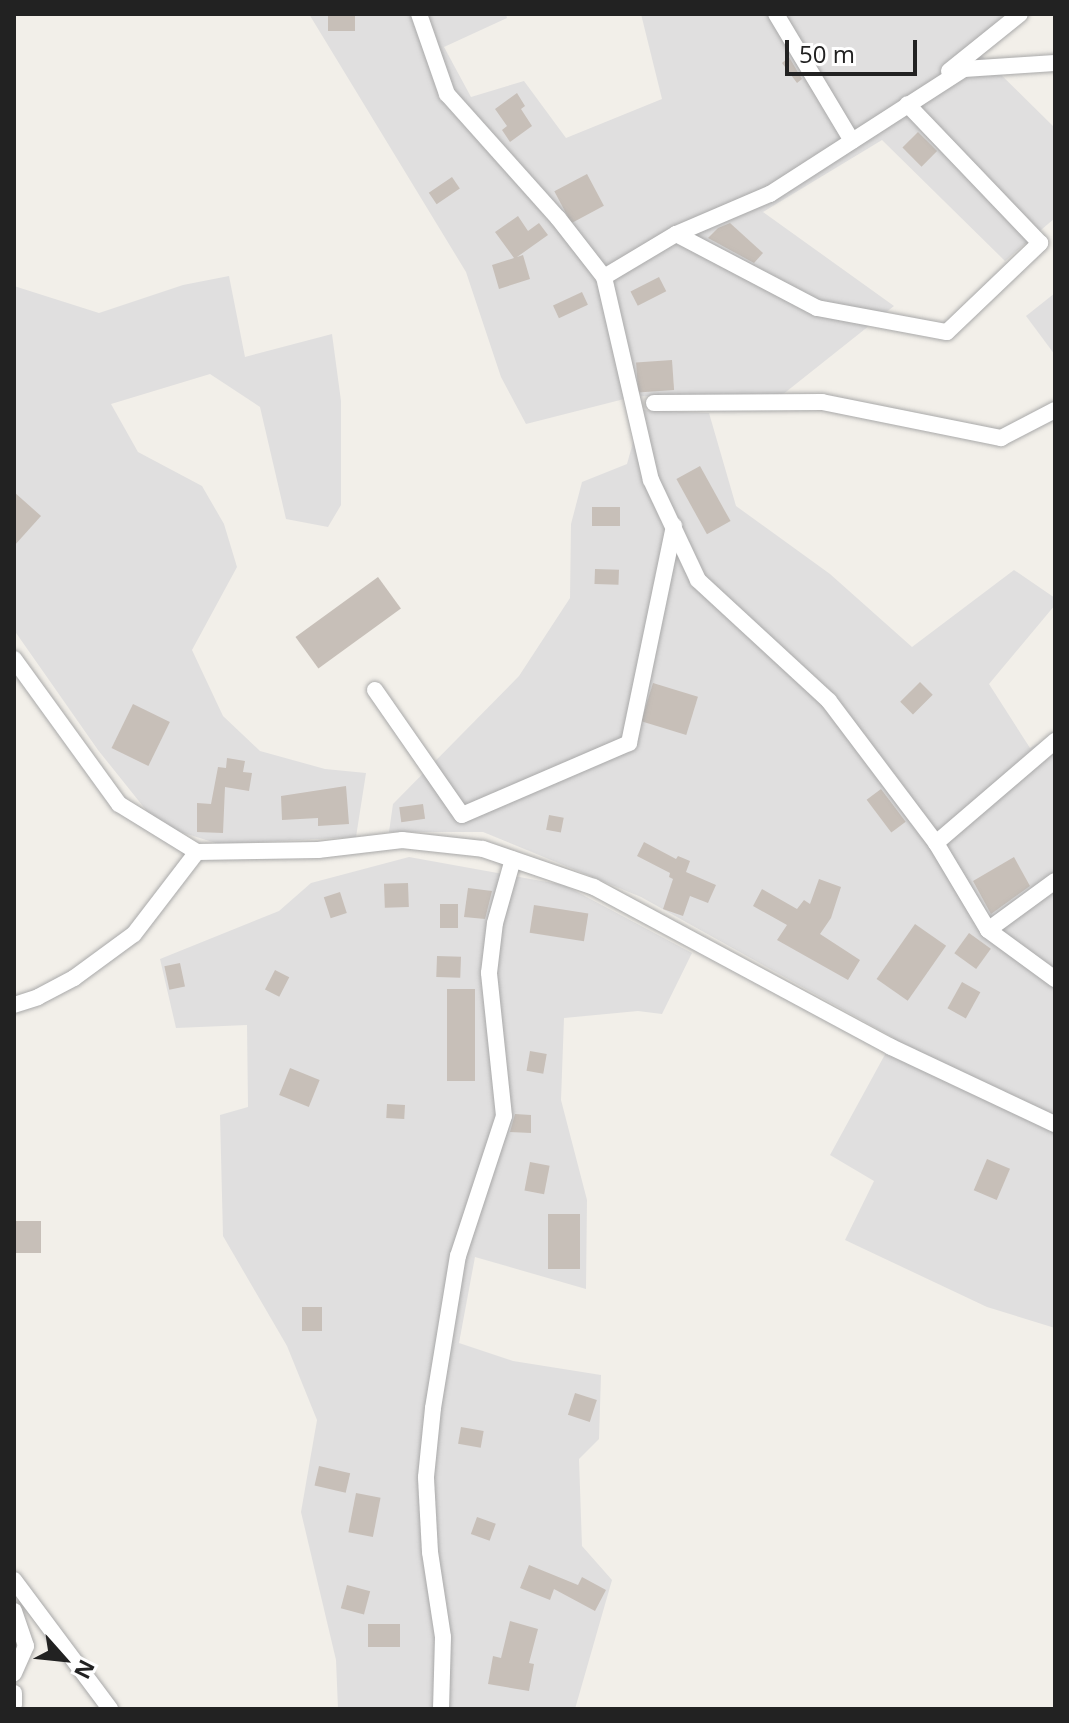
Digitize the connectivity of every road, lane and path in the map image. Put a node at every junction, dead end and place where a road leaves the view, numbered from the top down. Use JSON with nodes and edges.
{"nodes":[{"id":1,"x":419,"y":14,"type":"edge"},
{"id":2,"x":776,"y":14,"type":"edge"},
{"id":3,"x":1020,"y":14,"type":"edge"},
{"id":4,"x":1055,"y":63,"type":"edge"},
{"id":5,"x":907,"y":104,"type":"junction"},
{"id":6,"x":852,"y":141,"type":"junction"},
{"id":7,"x":676,"y":234,"type":"junction"},
{"id":8,"x":604,"y":277,"type":"junction"},
{"id":9,"x":654,"y":403,"type":"dead end"},
{"id":10,"x":1055,"y":410,"type":"edge"},
{"id":11,"x":674,"y":526,"type":"junction"},
{"id":12,"x":14,"y":659,"type":"edge"},
{"id":13,"x":375,"y":690,"type":"dead end"},
{"id":14,"x":1055,"y":741,"type":"edge"},
{"id":15,"x":936,"y":843,"type":"junction"},
{"id":16,"x":197,"y":852,"type":"junction"},
{"id":17,"x":513,"y":859,"type":"junction"},
{"id":18,"x":1055,"y":881,"type":"edge"},
{"id":19,"x":988,"y":930,"type":"junction"},
{"id":20,"x":1055,"y":979,"type":"edge"},
{"id":21,"x":14,"y":1005,"type":"edge"},
{"id":22,"x":1055,"y":1124,"type":"edge"},
{"id":23,"x":14,"y":1580,"type":"edge"},
{"id":24,"x":14,"y":1611,"type":"edge"},
{"id":25,"x":14,"y":1673,"type":"edge"},
{"id":26,"x":14,"y":1693,"type":"edge"},
{"id":27,"x":14,"y":1705,"type":"edge"},
{"id":28,"x":110,"y":1709,"type":"edge"},
{"id":29,"x":441,"y":1709,"type":"edge"}],
"edges":[{"from":1,"to":8,"type":"street"},
{"from":2,"to":6,"type":"street"},
{"from":3,"to":5,"type":"street"},
{"from":4,"to":5,"type":"street"},
{"from":5,"to":6,"type":"street"},
{"from":5,"to":7,"type":"street"},
{"from":6,"to":7,"type":"street"},
{"from":7,"to":8,"type":"street"},
{"from":8,"to":11,"type":"street"},
{"from":9,"to":10,"type":"street"},
{"from":11,"to":13,"type":"street"},
{"from":11,"to":15,"type":"street"},
{"from":12,"to":16,"type":"street"},
{"from":14,"to":15,"type":"street"},
{"from":15,"to":19,"type":"street"},
{"from":16,"to":17,"type":"street"},
{"from":16,"to":21,"type":"street"},
{"from":17,"to":22,"type":"street"},
{"from":17,"to":29,"type":"street"},
{"from":18,"to":19,"type":"street"},
{"from":19,"to":20,"type":"street"},
{"from":23,"to":28,"type":"street"},
{"from":24,"to":25,"type":"street"},
{"from":26,"to":27,"type":"street"}]}
